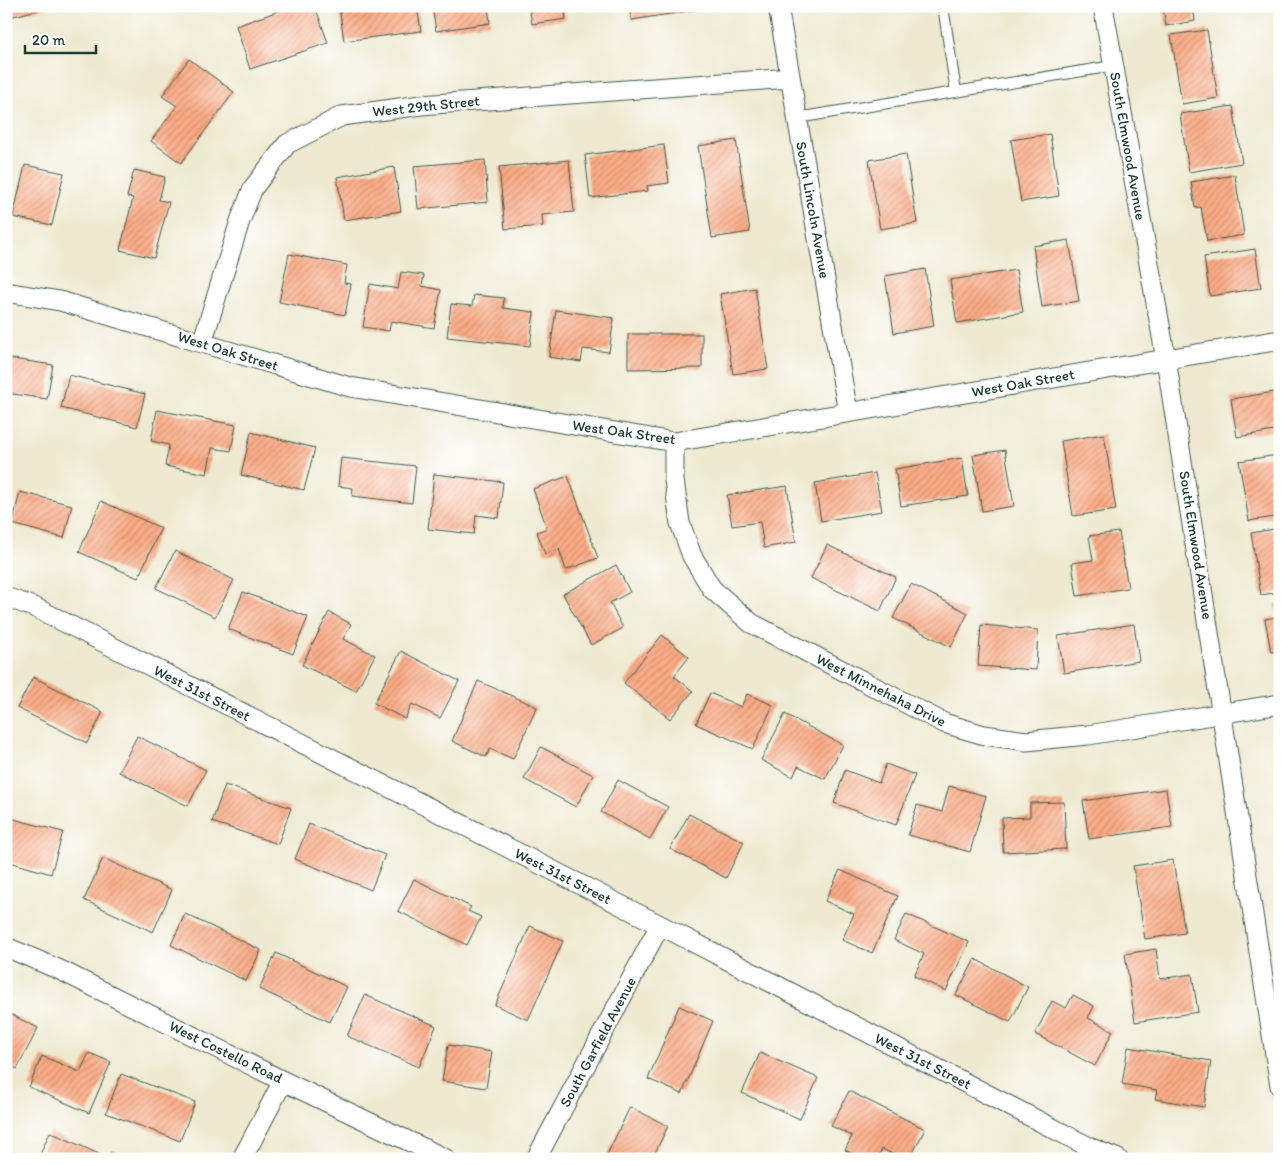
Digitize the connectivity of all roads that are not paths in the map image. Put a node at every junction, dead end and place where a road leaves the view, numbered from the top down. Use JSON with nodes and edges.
{"nodes":[{"id":1,"x":778,"y":6,"type":"edge"},
{"id":2,"x":944,"y":6,"type":"edge"},
{"id":3,"x":1103,"y":6,"type":"edge"},
{"id":4,"x":1113,"y":66,"type":"junction"},
{"id":5,"x":790,"y":78,"type":"junction"},
{"id":6,"x":956,"y":92,"type":"junction"},
{"id":7,"x":797,"y":118,"type":"junction"},
{"id":8,"x":6,"y":292,"type":"edge"},
{"id":9,"x":1280,"y":340,"type":"edge"},
{"id":10,"x":202,"y":343,"type":"junction"},
{"id":11,"x":1166,"y":359,"type":"junction"},
{"id":12,"x":848,"y":413,"type":"junction"},
{"id":13,"x":674,"y":442,"type":"junction"},
{"id":14,"x":6,"y":597,"type":"edge"},
{"id":15,"x":1280,"y":704,"type":"edge"},
{"id":16,"x":1222,"y":713,"type":"junction"},
{"id":17,"x":660,"y":924,"type":"junction"},
{"id":18,"x":6,"y":947,"type":"edge"},
{"id":19,"x":283,"y":1081,"type":"junction"},
{"id":20,"x":1280,"y":1086,"type":"edge"},
{"id":21,"x":242,"y":1159,"type":"edge"},
{"id":22,"x":446,"y":1159,"type":"edge"},
{"id":23,"x":536,"y":1159,"type":"edge"},
{"id":24,"x":1118,"y":1159,"type":"edge"}],
"edges":[{"from":1,"to":5,"type":"street","name":"South Lincoln Avenue"},
{"from":2,"to":6,"type":"lane"},
{"from":3,"to":4,"type":"street","name":"South Elmwood Avenue"},
{"from":4,"to":6,"type":"lane"},
{"from":4,"to":11,"type":"street","name":"South Elmwood Avenue"},
{"from":5,"to":7,"type":"street","name":"South Lincoln Avenue"},
{"from":5,"to":10,"type":"street","name":"West 29th Street"},
{"from":6,"to":7,"type":"lane"},
{"from":7,"to":12,"type":"street","name":"South Lincoln Avenue"},
{"from":8,"to":10,"type":"street","name":"West Oak Street"},
{"from":9,"to":11,"type":"street","name":"West Oak Street"},
{"from":10,"to":13,"type":"street","name":"West Oak Street"},
{"from":11,"to":12,"type":"street","name":"West Oak Street"},
{"from":11,"to":16,"type":"street","name":"South Elmwood Avenue"},
{"from":12,"to":13,"type":"street","name":"West Oak Street"},
{"from":13,"to":16,"type":"street","name":"West Minnehaha Drive"},
{"from":14,"to":17,"type":"street","name":"West 31st Street"},
{"from":15,"to":16,"type":"street","name":"West Minnehaha Drive"},
{"from":16,"to":20,"type":"street","name":"South Elmwood Avenue"},
{"from":17,"to":23,"type":"street","name":"South Garfield Avenue"},
{"from":17,"to":24,"type":"street","name":"West 31st Street"},
{"from":18,"to":19,"type":"street","name":"West Costello Road"},
{"from":19,"to":21,"type":"street"},
{"from":19,"to":22,"type":"street","name":"West Costello Road"}]}
